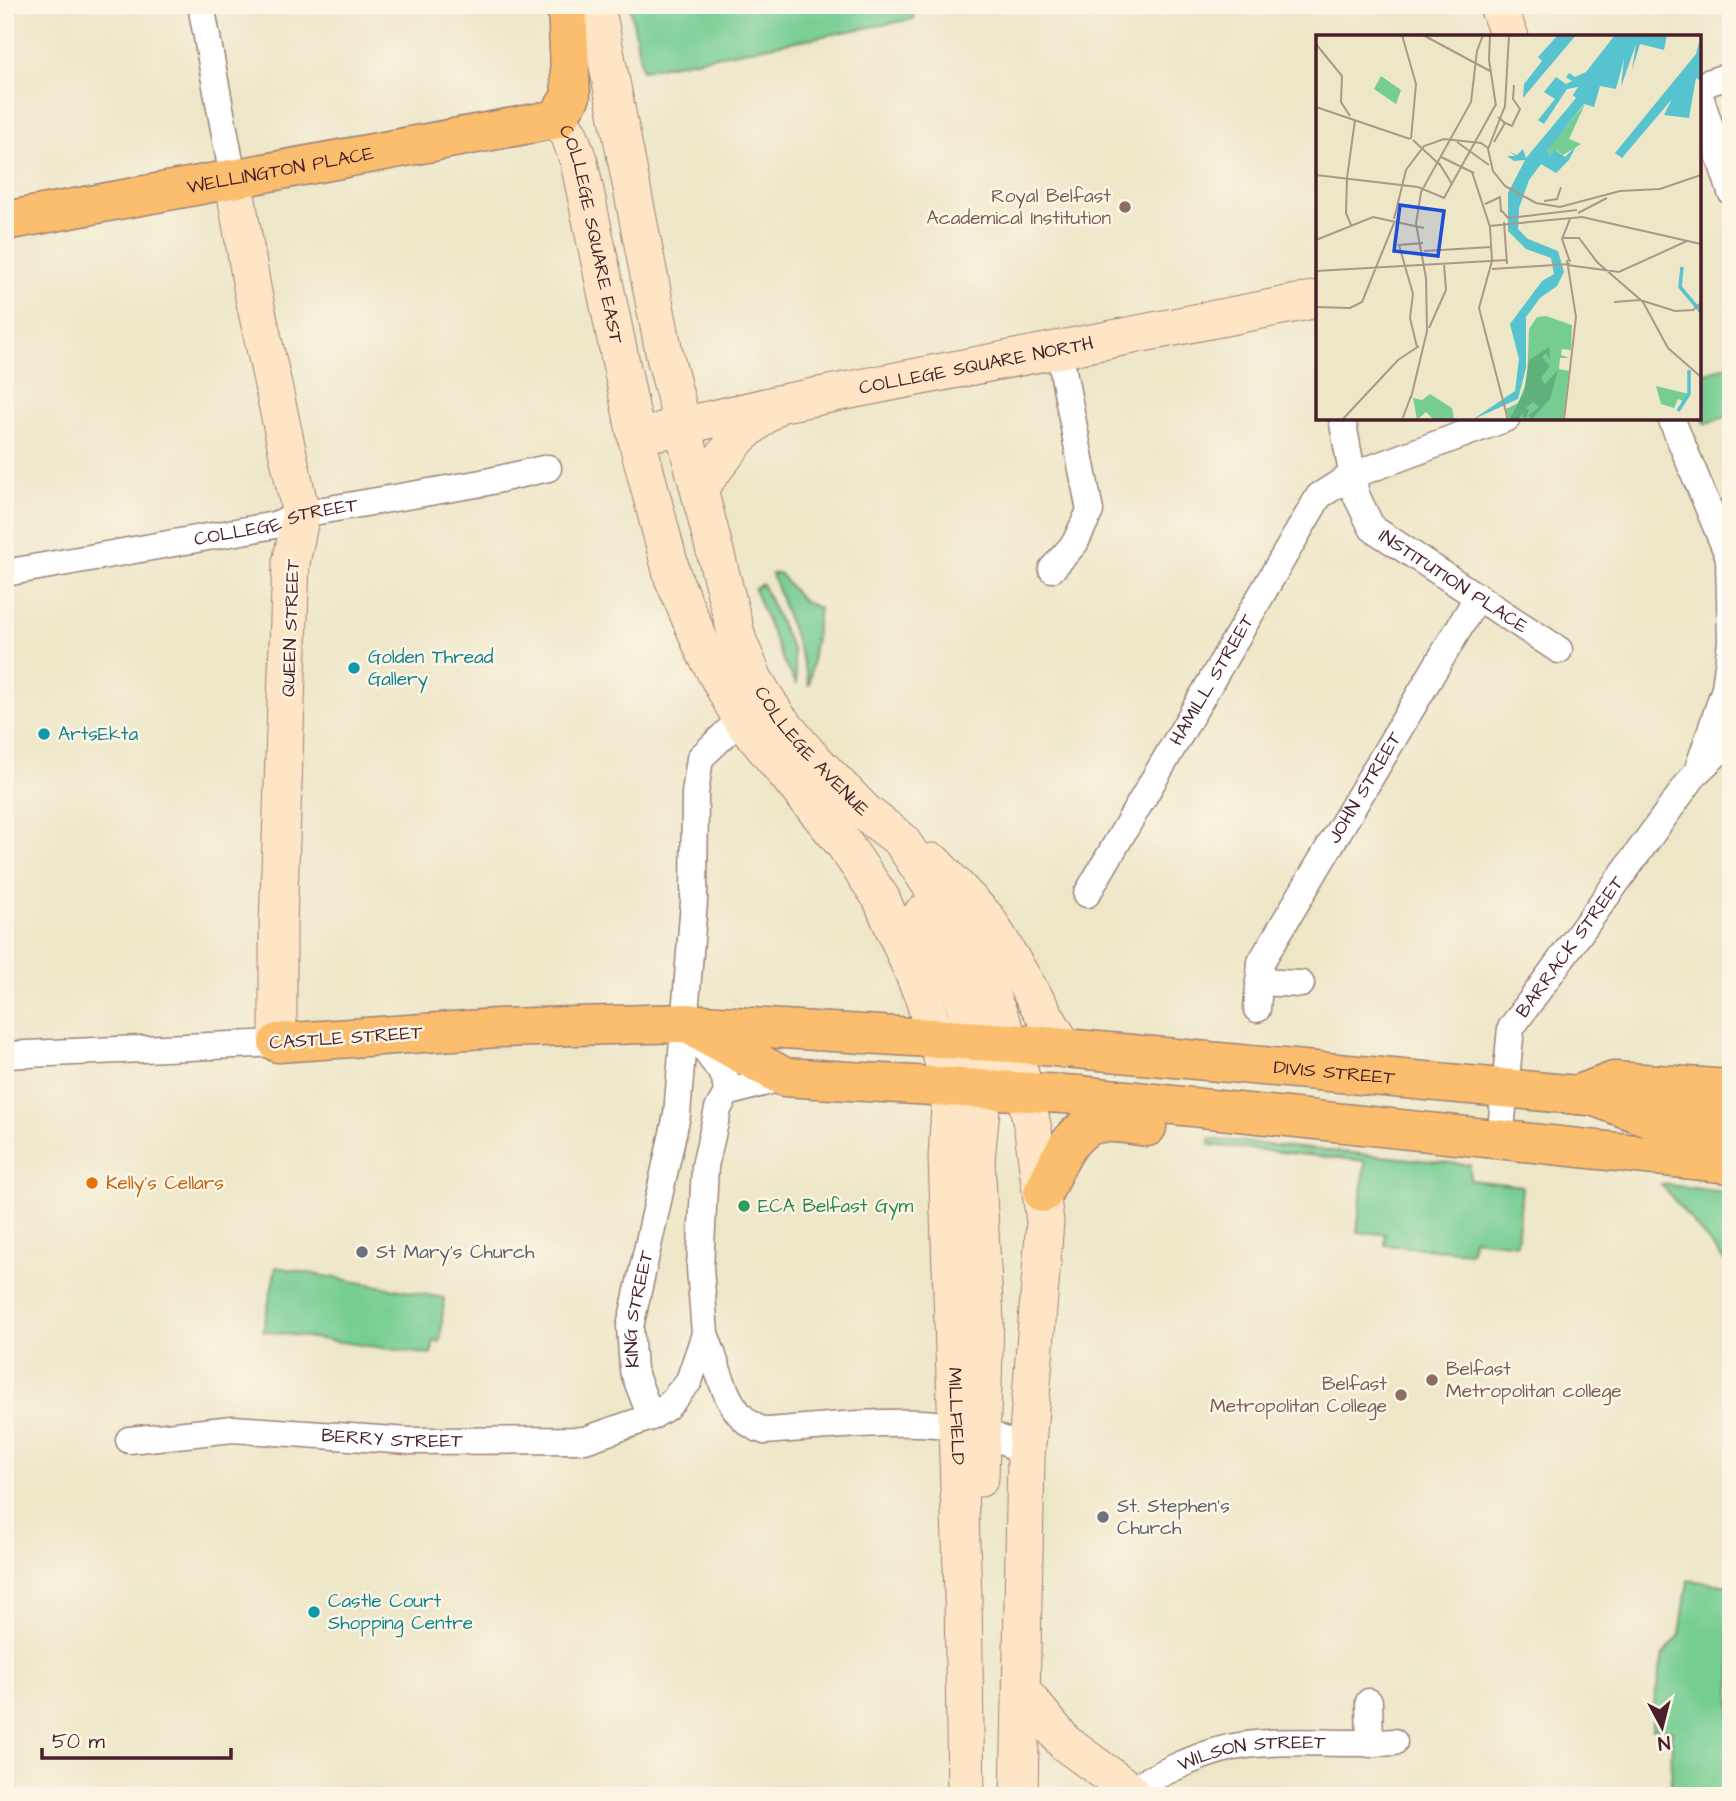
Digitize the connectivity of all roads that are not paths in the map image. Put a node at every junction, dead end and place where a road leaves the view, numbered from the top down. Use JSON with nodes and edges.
{"nodes":[{"id":1,"x":201,"y":5,"type":"edge"},
{"id":2,"x":567,"y":5,"type":"edge"},
{"id":3,"x":596,"y":5,"type":"edge"},
{"id":4,"x":1497,"y":5,"type":"edge"},
{"id":5,"x":1509,"y":35,"type":"edge"},
{"id":6,"x":1731,"y":75,"type":"edge"},
{"id":7,"x":1701,"y":85,"type":"edge"},
{"id":8,"x":1701,"y":99,"type":"edge"},
{"id":9,"x":557,"y":119,"type":"junction"},
{"id":10,"x":234,"y":180,"type":"junction"},
{"id":11,"x":1731,"y":192,"type":"edge"},
{"id":12,"x":5,"y":221,"type":"edge"},
{"id":13,"x":1316,"y":299,"type":"edge"},
{"id":14,"x":1059,"y":350,"type":"junction"},
{"id":15,"x":778,"y":404,"type":"junction"},
{"id":16,"x":1342,"y":420,"type":"edge"},
{"id":17,"x":1502,"y":420,"type":"edge"},
{"id":18,"x":1672,"y":420,"type":"edge"},
{"id":19,"x":683,"y":424,"type":"junction"},
{"id":20,"x":636,"y":435,"type":"junction"},
{"id":21,"x":548,"y":468,"type":"dead end"},
{"id":22,"x":1351,"y":476,"type":"junction"},
{"id":23,"x":699,"y":488,"type":"junction"},
{"id":24,"x":300,"y":514,"type":"junction"},
{"id":25,"x":1730,"y":568,"type":"edge"},
{"id":26,"x":1052,"y":569,"type":"dead end"},
{"id":27,"x":5,"y":573,"type":"edge"},
{"id":28,"x":1478,"y":596,"type":"junction"},
{"id":29,"x":1559,"y":650,"type":"dead end"},
{"id":30,"x":1728,"y":689,"type":"edge"},
{"id":31,"x":741,"y":719,"type":"junction"},
{"id":32,"x":1731,"y":740,"type":"edge"},
{"id":33,"x":1695,"y":774,"type":"junction"},
{"id":34,"x":866,"y":813,"type":"junction"},
{"id":35,"x":901,"y":840,"type":"junction"},
{"id":36,"x":1087,"y":894,"type":"dead end"},
{"id":37,"x":1259,"y":982,"type":"junction"},
{"id":38,"x":1301,"y":985,"type":"dead end"},
{"id":39,"x":1257,"y":1009,"type":"dead end"},
{"id":40,"x":686,"y":1023,"type":"junction"},
{"id":41,"x":954,"y":1040,"type":"junction"},
{"id":42,"x":278,"y":1043,"type":"junction"},
{"id":43,"x":1011,"y":1044,"type":"junction"},
{"id":44,"x":1065,"y":1049,"type":"junction"},
{"id":45,"x":5,"y":1055,"type":"edge"},
{"id":46,"x":784,"y":1077,"type":"junction"},
{"id":47,"x":967,"y":1088,"type":"junction"},
{"id":48,"x":1504,"y":1089,"type":"junction"},
{"id":49,"x":1731,"y":1089,"type":"edge"},
{"id":50,"x":1024,"y":1091,"type":"junction"},
{"id":51,"x":727,"y":1093,"type":"junction"},
{"id":52,"x":1585,"y":1096,"type":"junction"},
{"id":53,"x":1204,"y":1108,"type":"junction"},
{"id":54,"x":1731,"y":1109,"type":"edge"},
{"id":55,"x":1731,"y":1130,"type":"edge"},
{"id":56,"x":1500,"y":1139,"type":"junction"},
{"id":57,"x":1731,"y":1164,"type":"edge"},
{"id":58,"x":1043,"y":1193,"type":"junction"},
{"id":59,"x":705,"y":1334,"type":"junction"},
{"id":60,"x":651,"y":1417,"type":"junction"},
{"id":61,"x":969,"y":1430,"type":"junction"},
{"id":62,"x":129,"y":1440,"type":"dead end"},
{"id":63,"x":1026,"y":1458,"type":"junction"},
{"id":64,"x":1022,"y":1691,"type":"junction"},
{"id":65,"x":1369,"y":1702,"type":"dead end"},
{"id":66,"x":1123,"y":1793,"type":"edge"},
{"id":67,"x":966,"y":1796,"type":"edge"},
{"id":68,"x":1019,"y":1796,"type":"edge"}],
"edges":[{"from":1,"to":10,"type":"street"},
{"from":2,"to":9,"type":"main road","name":"COLLEGE SQUARE EAST"},
{"from":3,"to":19,"type":"main road"},
{"from":4,"to":5,"type":"main road"},
{"from":6,"to":7,"type":"street"},
{"from":8,"to":11,"type":"street"},
{"from":9,"to":10,"type":"main road","name":"WELLINGTON PLACE"},
{"from":9,"to":20,"type":"main road","name":"COLLEGE SQUARE EAST"},
{"from":10,"to":12,"type":"main road","name":"WELLINGTON PLACE"},
{"from":10,"to":24,"type":"main road","name":"QUEEN STREET"},
{"from":13,"to":14,"type":"main road","name":"COLLEGE SQUARE NORTH"},
{"from":14,"to":15,"type":"main road","name":"COLLEGE SQUARE NORTH"},
{"from":14,"to":26,"type":"street"},
{"from":15,"to":19,"type":"main road","name":"COLLEGE SQUARE NORTH"},
{"from":15,"to":23,"type":"main road"},
{"from":16,"to":22,"type":"street","name":"INSTITUTION PLACE"},
{"from":17,"to":22,"type":"street","name":"HAMILL STREET"},
{"from":18,"to":25,"type":"street"},
{"from":19,"to":20,"type":"main road","name":"COLLEGE SQUARE NORTH"},
{"from":19,"to":23,"type":"main road","name":"COLLEGE AVENUE"},
{"from":20,"to":31,"type":"main road","name":"COLLEGE AVENUE"},
{"from":21,"to":24,"type":"street","name":"COLLEGE STREET"},
{"from":22,"to":28,"type":"street","name":"INSTITUTION PLACE"},
{"from":22,"to":36,"type":"street","name":"HAMILL STREET"},
{"from":23,"to":34,"type":"main road","name":"COLLEGE AVENUE"},
{"from":24,"to":27,"type":"street","name":"COLLEGE STREET"},
{"from":24,"to":42,"type":"main road","name":"QUEEN STREET"},
{"from":25,"to":30,"type":"street","name":"BARRACK STREET"},
{"from":28,"to":29,"type":"street","name":"INSTITUTION PLACE"},
{"from":28,"to":37,"type":"street","name":"JOHN STREET"},
{"from":30,"to":33,"type":"street","name":"BARRACK STREET"},
{"from":31,"to":40,"type":"street","name":"KING STREET"},
{"from":31,"to":41,"type":"main road","name":"COLLEGE AVENUE"},
{"from":32,"to":33,"type":"street","name":"BARRACK STREET"},
{"from":33,"to":48,"type":"street","name":"BARRACK STREET"},
{"from":34,"to":35,"type":"main road","name":"COLLEGE AVENUE"},
{"from":34,"to":41,"type":"main road"},
{"from":35,"to":43,"type":"main road","name":"COLLEGE AVENUE"},
{"from":35,"to":44,"type":"main road"},
{"from":37,"to":38,"type":"street"},
{"from":37,"to":39,"type":"street","name":"JOHN STREET"},
{"from":40,"to":41,"type":"main road","name":"CASTLE STREET"},
{"from":40,"to":42,"type":"main road","name":"CASTLE STREET"},
{"from":40,"to":46,"type":"main road"},
{"from":40,"to":51,"type":"street"},
{"from":40,"to":60,"type":"street","name":"KING STREET"},
{"from":41,"to":43,"type":"main road","name":"DIVIS STREET"},
{"from":41,"to":47,"type":"main road","name":"MILLFIELD"},
{"from":42,"to":45,"type":"street","name":"CASTLE STREET"},
{"from":43,"to":44,"type":"main road","name":"DIVIS STREET"},
{"from":43,"to":47,"type":"main road"},
{"from":43,"to":50,"type":"main road"},
{"from":44,"to":48,"type":"main road","name":"DIVIS STREET"},
{"from":46,"to":47,"type":"main road"},
{"from":46,"to":51,"type":"street"},
{"from":47,"to":50,"type":"main road"},
{"from":47,"to":61,"type":"main road","name":"MILLFIELD"},
{"from":48,"to":52,"type":"main road","name":"DIVIS STREET"},
{"from":48,"to":56,"type":"street","name":"BARRACK STREET"},
{"from":49,"to":52,"type":"main road"},
{"from":50,"to":53,"type":"main road"},
{"from":50,"to":58,"type":"main road"},
{"from":51,"to":59,"type":"street"},
{"from":52,"to":54,"type":"main road","name":"DIVIS STREET"},
{"from":52,"to":55,"type":"main road"},
{"from":53,"to":56,"type":"main road"},
{"from":53,"to":58,"type":"main road"},
{"from":56,"to":57,"type":"main road"},
{"from":58,"to":63,"type":"main road"},
{"from":59,"to":60,"type":"street"},
{"from":59,"to":61,"type":"street"},
{"from":60,"to":62,"type":"street","name":"BERRY STREET"},
{"from":61,"to":63,"type":"street"},
{"from":61,"to":67,"type":"main road","name":"MILLFIELD"},
{"from":63,"to":64,"type":"main road"},
{"from":64,"to":66,"type":"main road"},
{"from":64,"to":68,"type":"main road"},
{"from":65,"to":66,"type":"street","name":"WILSON STREET"}]}
